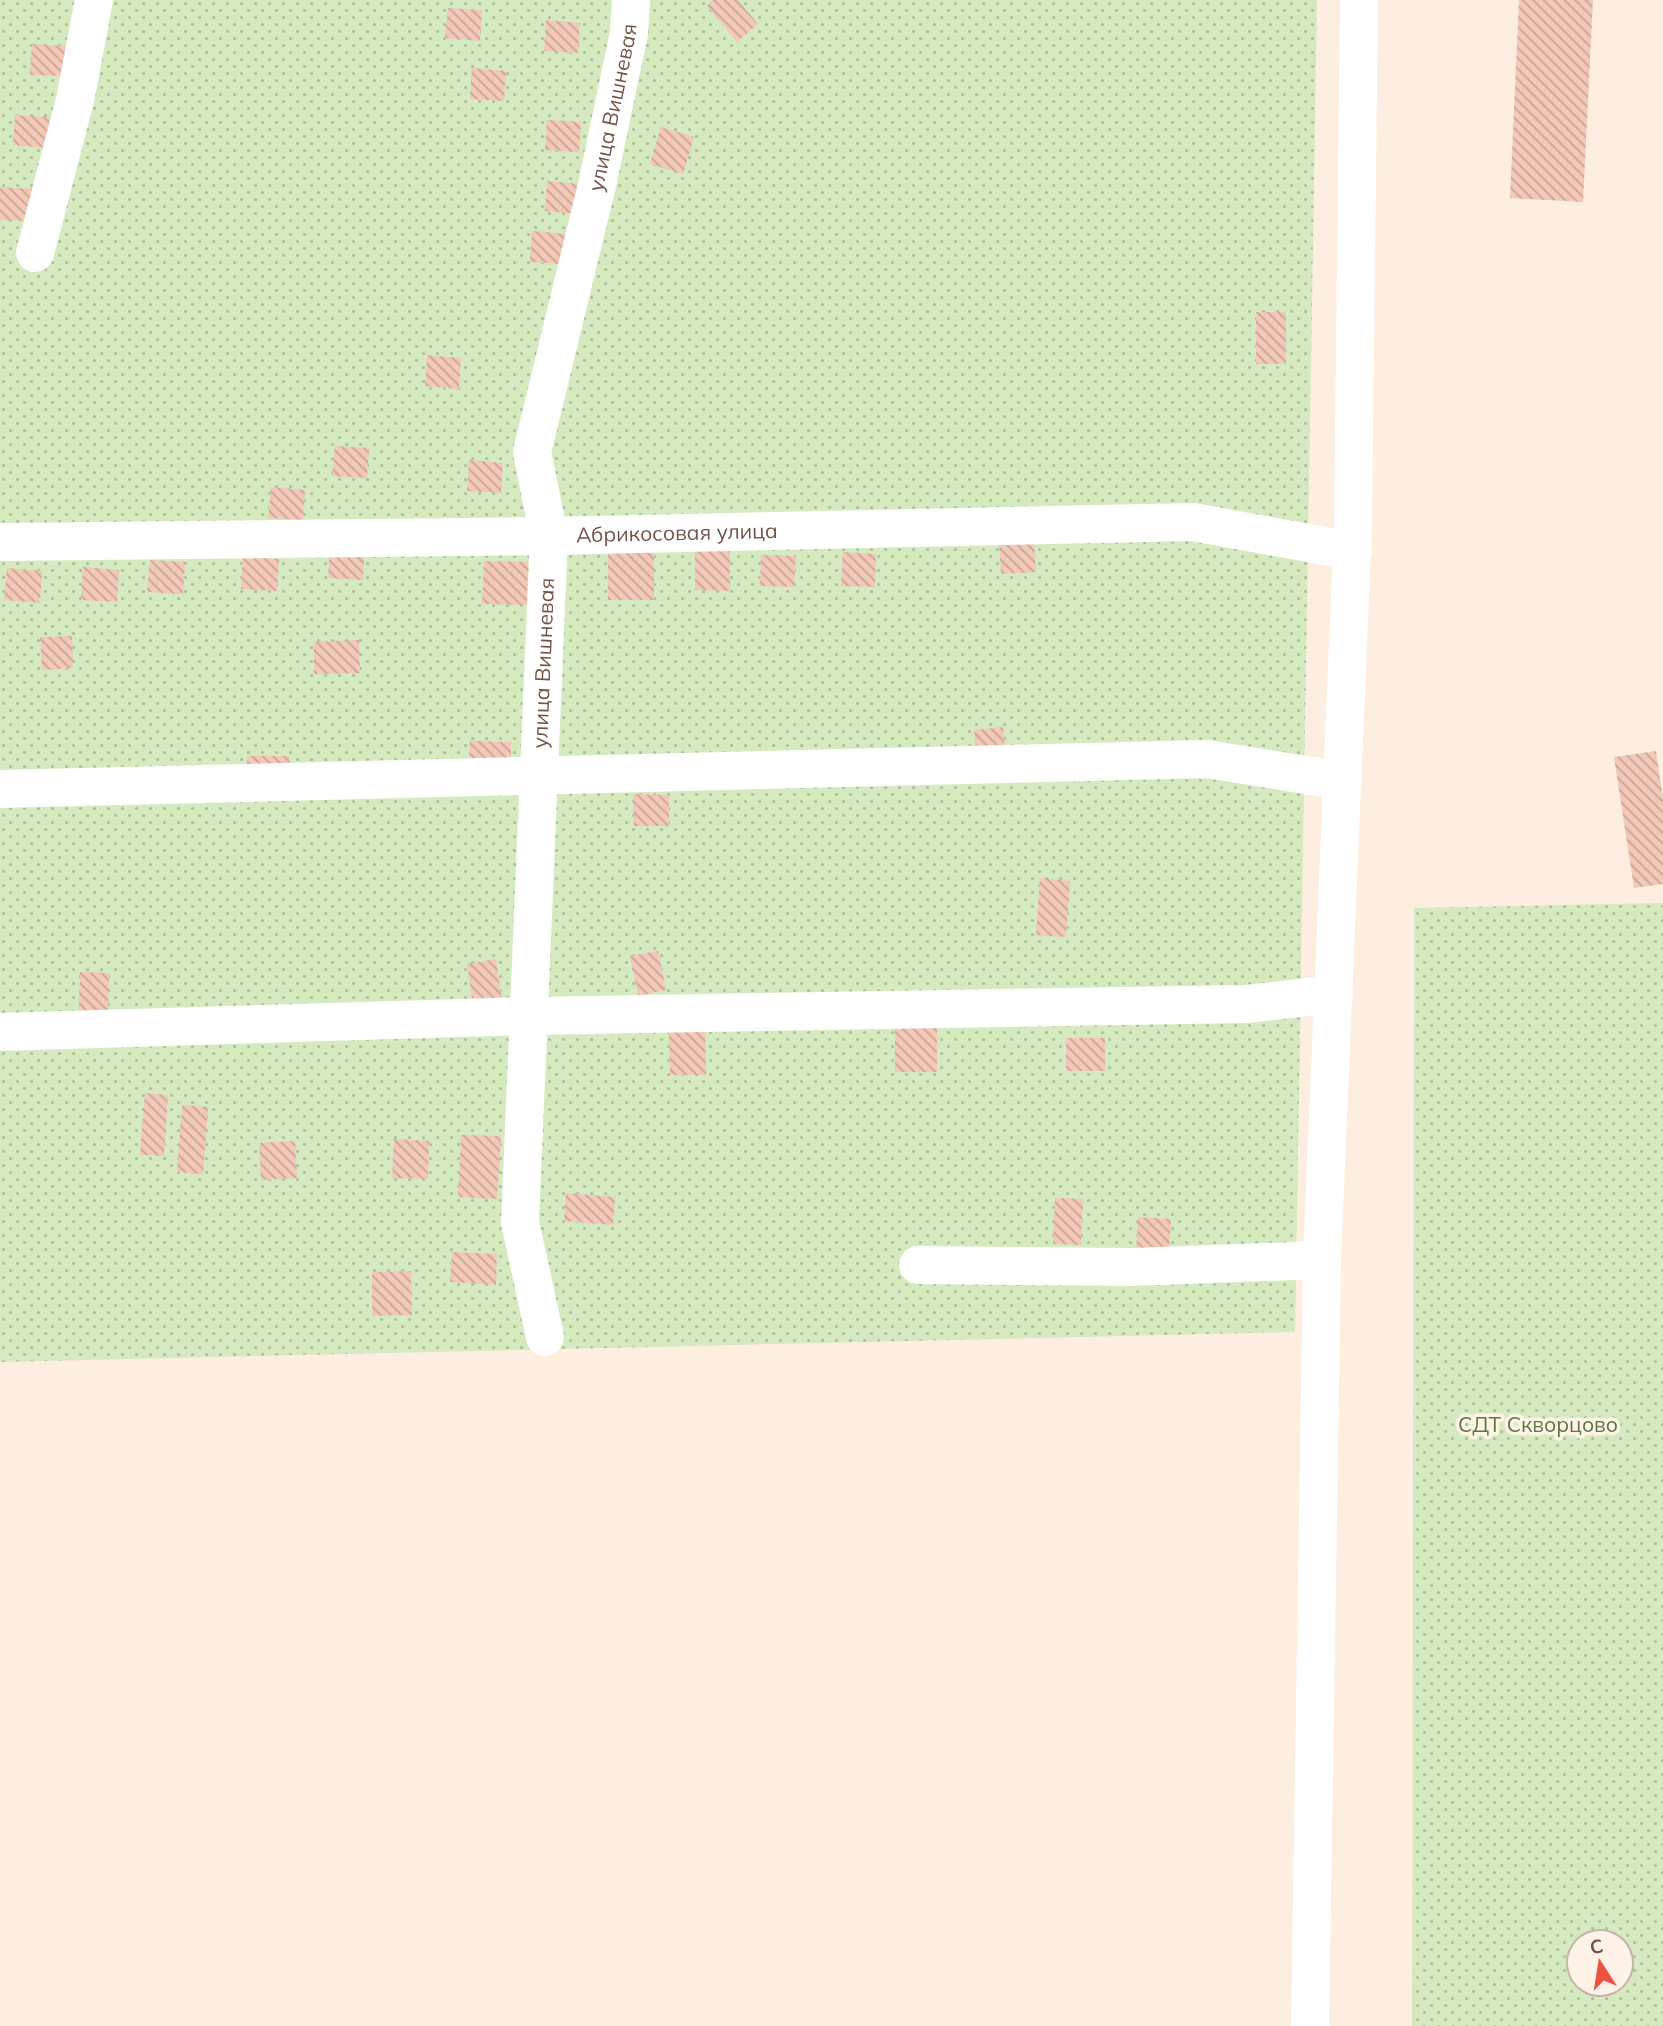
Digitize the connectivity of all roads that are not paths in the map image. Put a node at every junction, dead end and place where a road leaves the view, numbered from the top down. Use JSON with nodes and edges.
{"nodes":[{"id":1,"x":94,"y":0,"type":"edge"},
{"id":2,"x":631,"y":0,"type":"edge"},
{"id":3,"x":1359,"y":0,"type":"edge"},
{"id":4,"x":35,"y":253,"type":"dead end"},
{"id":5,"x":549,"y":536,"type":"junction"},
{"id":6,"x":0,"y":542,"type":"edge"},
{"id":7,"x":1353,"y":551,"type":"junction"},
{"id":8,"x":539,"y":775,"type":"junction"},
{"id":9,"x":1343,"y":781,"type":"junction"},
{"id":10,"x":0,"y":789,"type":"edge"},
{"id":11,"x":1334,"y":994,"type":"junction"},
{"id":12,"x":529,"y":1016,"type":"junction"},
{"id":13,"x":0,"y":1032,"type":"edge"},
{"id":14,"x":1322,"y":1260,"type":"junction"},
{"id":15,"x":918,"y":1265,"type":"dead end"},
{"id":16,"x":545,"y":1337,"type":"dead end"},
{"id":17,"x":1310,"y":2026,"type":"edge"}],
"edges":[{"from":1,"to":4,"type":"street"},
{"from":2,"to":5,"type":"street","name":"улица Вишневая"},
{"from":3,"to":7,"type":"street"},
{"from":5,"to":6,"type":"street","name":"Абрикосовая улица"},
{"from":5,"to":7,"type":"street","name":"Абрикосовая улица"},
{"from":5,"to":8,"type":"street","name":"улица Вишневая"},
{"from":7,"to":9,"type":"street"},
{"from":8,"to":9,"type":"street"},
{"from":8,"to":10,"type":"street"},
{"from":8,"to":12,"type":"street","name":"улица Вишневая"},
{"from":9,"to":11,"type":"street"},
{"from":11,"to":12,"type":"street"},
{"from":11,"to":14,"type":"street"},
{"from":12,"to":13,"type":"street"},
{"from":12,"to":16,"type":"street","name":"улица Вишневая"},
{"from":14,"to":15,"type":"street"},
{"from":14,"to":17,"type":"street"}]}
